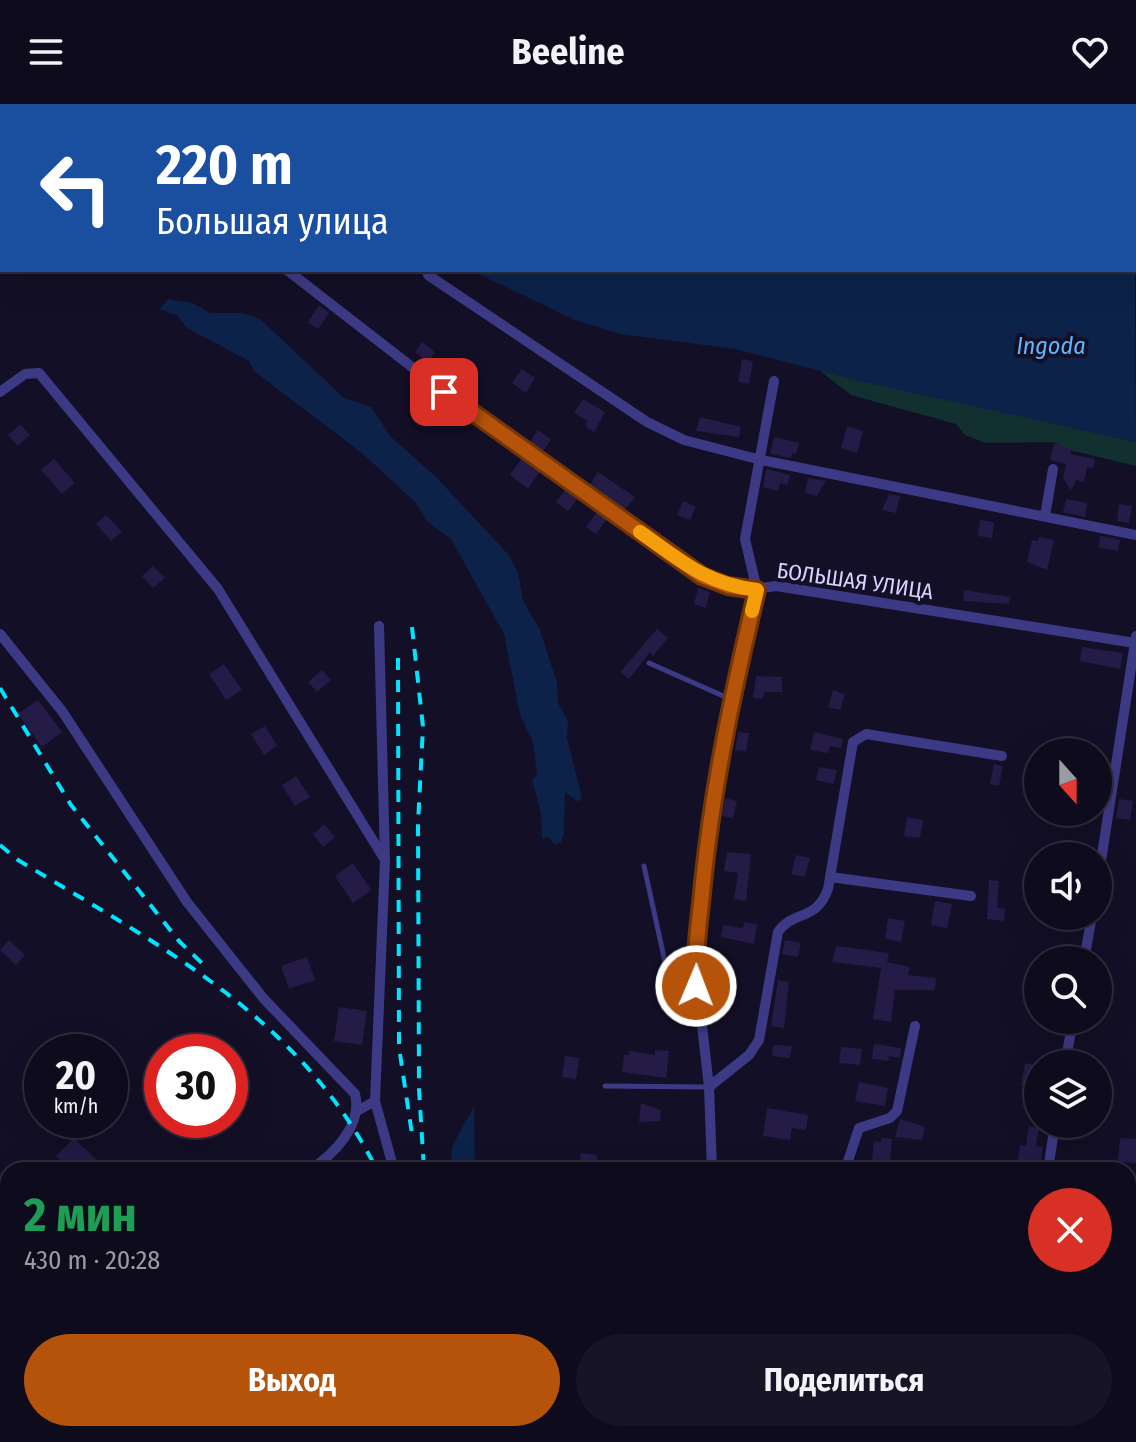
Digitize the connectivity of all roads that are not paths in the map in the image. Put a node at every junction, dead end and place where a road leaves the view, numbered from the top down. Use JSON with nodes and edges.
{"nodes":[{"id":1,"x":290,"y":272,"type":"edge"},
{"id":2,"x":428,"y":275,"type":"dead end"},
{"id":3,"x":774,"y":381,"type":"dead end"},
{"id":4,"x":0,"y":392,"type":"edge"},
{"id":5,"x":761,"y":460,"type":"junction"},
{"id":6,"x":1053,"y":469,"type":"dead end"},
{"id":7,"x":1045,"y":516,"type":"junction"},
{"id":8,"x":1136,"y":535,"type":"edge"},
{"id":9,"x":757,"y":590,"type":"junction"},
{"id":10,"x":379,"y":626,"type":"dead end"},
{"id":11,"x":0,"y":634,"type":"edge"},
{"id":12,"x":1135,"y":640,"type":"edge"},
{"id":13,"x":649,"y":663,"type":"dead end"},
{"id":14,"x":730,"y":700,"type":"junction"},
{"id":15,"x":1002,"y":756,"type":"dead end"},
{"id":16,"x":1104,"y":842,"type":"edge"},
{"id":17,"x":385,"y":860,"type":"junction"},
{"id":18,"x":644,"y":866,"type":"dead end"},
{"id":19,"x":830,"y":877,"type":"junction"},
{"id":20,"x":971,"y":896,"type":"dead end"},
{"id":21,"x":700,"y":1024,"type":"junction"},
{"id":22,"x":915,"y":1026,"type":"dead end"},
{"id":23,"x":605,"y":1086,"type":"dead end"},
{"id":24,"x":709,"y":1087,"type":"junction"},
{"id":25,"x":375,"y":1101,"type":"junction"},
{"id":26,"x":359,"y":1110,"type":"junction"},
{"id":27,"x":1053,"y":1138,"type":"edge"},
{"id":28,"x":322,"y":1162,"type":"edge"},
{"id":29,"x":392,"y":1162,"type":"edge"},
{"id":30,"x":712,"y":1162,"type":"edge"},
{"id":31,"x":848,"y":1162,"type":"edge"},
{"id":32,"x":1049,"y":1162,"type":"edge"}],
"edges":[{"from":1,"to":9,"type":"street","name":"БОЛЬШАЯ УЛИЦА"},
{"from":2,"to":5,"type":"street"},
{"from":3,"to":5,"type":"street"},
{"from":4,"to":17,"type":"street"},
{"from":5,"to":7,"type":"street"},
{"from":5,"to":9,"type":"street"},
{"from":6,"to":7,"type":"street"},
{"from":7,"to":8,"type":"street"},
{"from":9,"to":12,"type":"street","name":"БОЛЬШАЯ УЛИЦА"},
{"from":9,"to":14,"type":"street"},
{"from":10,"to":17,"type":"street"},
{"from":11,"to":26,"type":"street"},
{"from":12,"to":16,"type":"street"},
{"from":13,"to":14,"type":"lane"},
{"from":14,"to":21,"type":"street"},
{"from":15,"to":19,"type":"street"},
{"from":17,"to":25,"type":"street"},
{"from":18,"to":21,"type":"lane"},
{"from":19,"to":20,"type":"street"},
{"from":19,"to":24,"type":"street"},
{"from":21,"to":24,"type":"street"},
{"from":22,"to":31,"type":"street"},
{"from":23,"to":24,"type":"lane"},
{"from":24,"to":30,"type":"street"},
{"from":25,"to":26,"type":"street"},
{"from":25,"to":29,"type":"street"},
{"from":26,"to":28,"type":"street"},
{"from":27,"to":32,"type":"street"}]}
